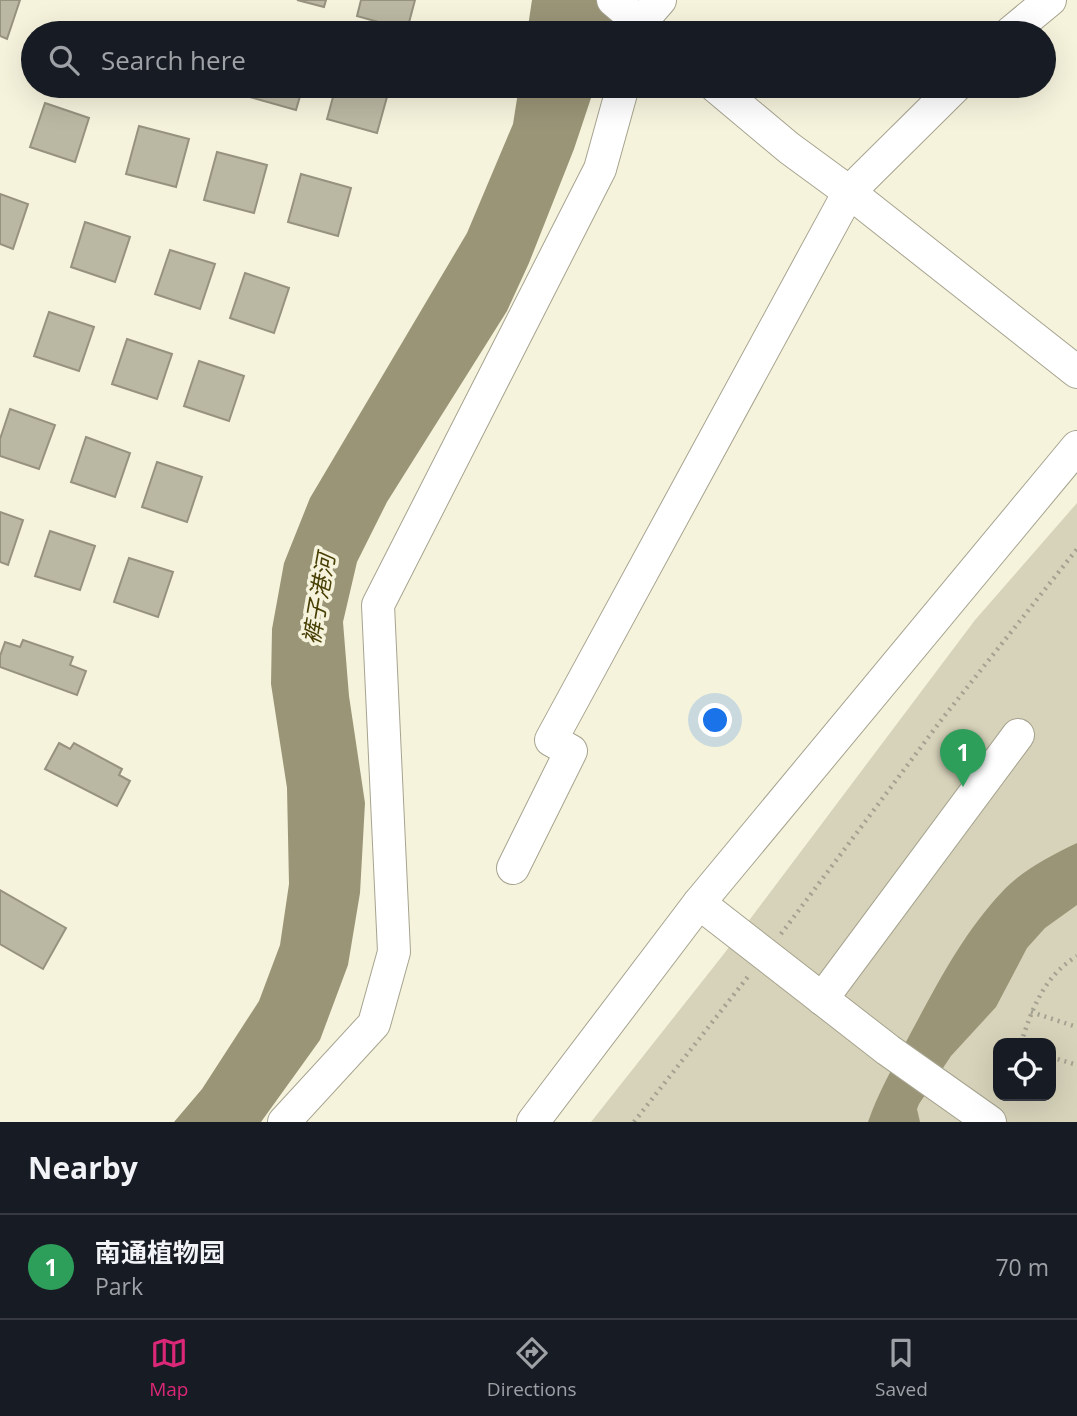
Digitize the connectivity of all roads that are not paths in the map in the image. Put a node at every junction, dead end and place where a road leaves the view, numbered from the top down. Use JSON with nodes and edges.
{"nodes":[{"id":1,"x":1050,"y":0,"type":"edge"},
{"id":2,"x":1025,"y":21,"type":"edge"},
{"id":3,"x":620,"y":98,"type":"edge"},
{"id":4,"x":729,"y":98,"type":"edge"},
{"id":5,"x":944,"y":98,"type":"edge"},
{"id":6,"x":849,"y":192,"type":"junction"},
{"id":7,"x":1077,"y":372,"type":"edge"},
{"id":8,"x":1077,"y":447,"type":"edge"},
{"id":9,"x":1018,"y":735,"type":"dead end"},
{"id":10,"x":513,"y":868,"type":"dead end"},
{"id":11,"x":699,"y":904,"type":"junction"},
{"id":12,"x":822,"y":999,"type":"junction"},
{"id":13,"x":284,"y":1122,"type":"edge"},
{"id":14,"x":533,"y":1122,"type":"edge"},
{"id":15,"x":990,"y":1122,"type":"edge"}],
"edges":[{"from":1,"to":2,"type":"street"},
{"from":3,"to":13,"type":"street"},
{"from":4,"to":6,"type":"street"},
{"from":5,"to":6,"type":"street"},
{"from":6,"to":7,"type":"street"},
{"from":6,"to":10,"type":"street"},
{"from":8,"to":11,"type":"street"},
{"from":9,"to":12,"type":"street"},
{"from":11,"to":12,"type":"street"},
{"from":11,"to":14,"type":"street"},
{"from":12,"to":15,"type":"street"}]}
